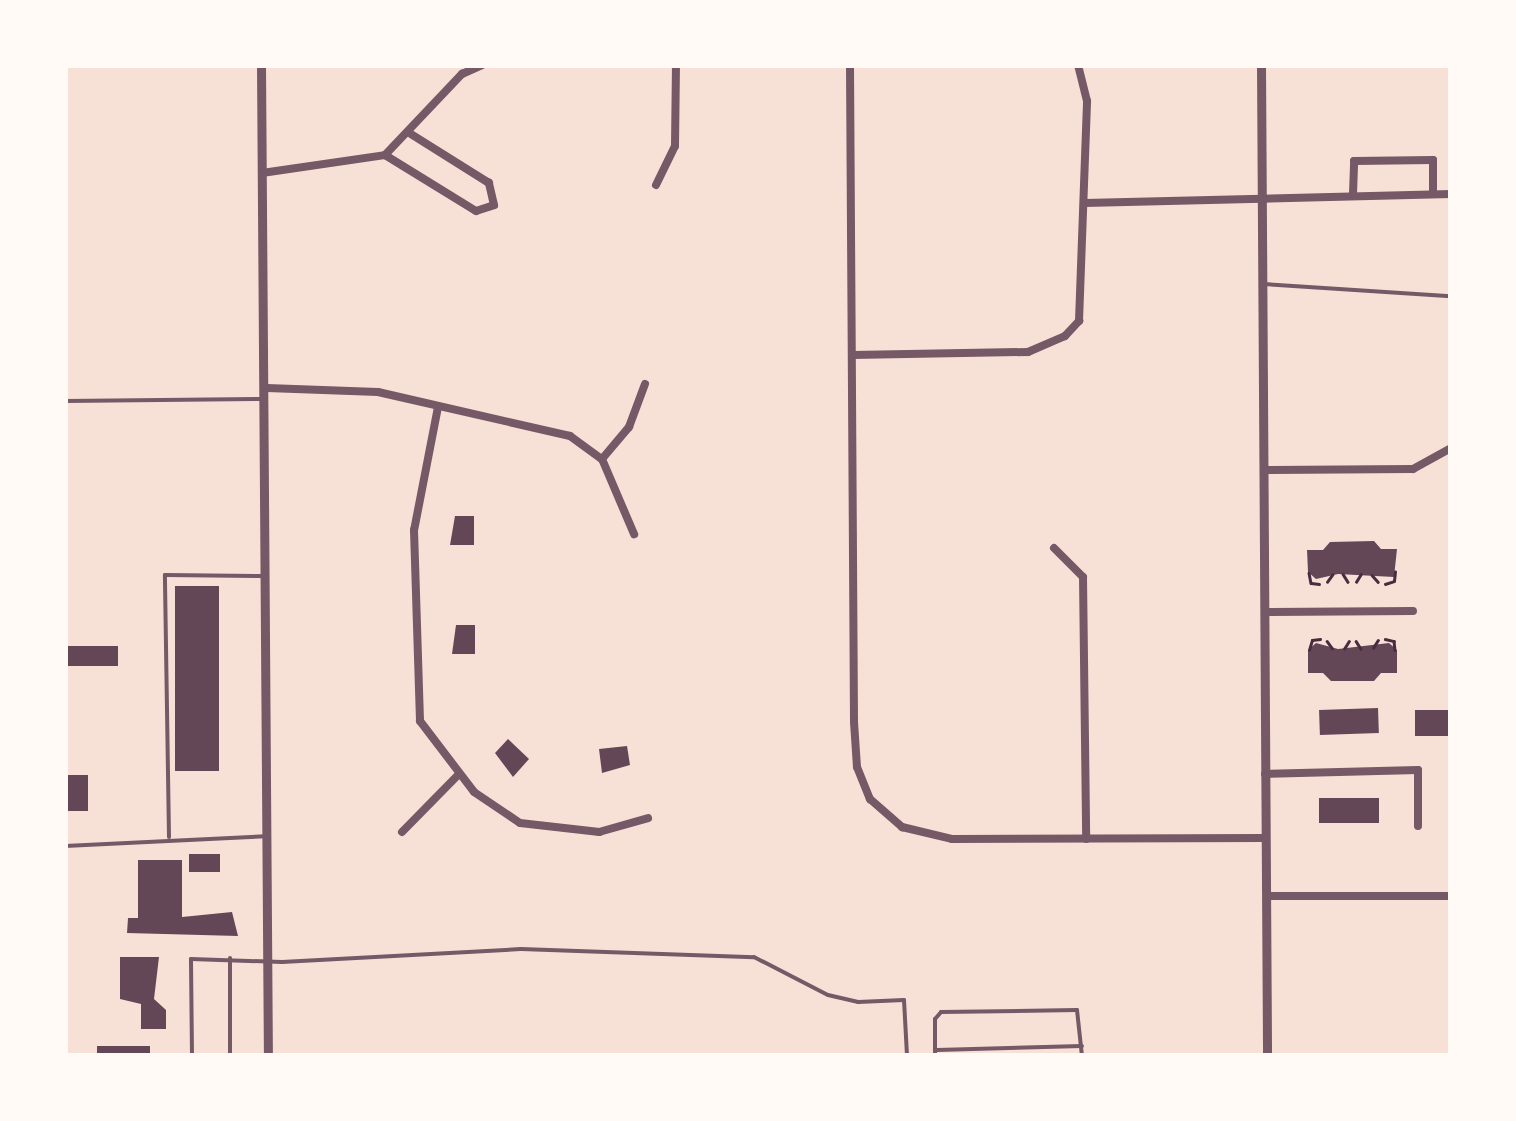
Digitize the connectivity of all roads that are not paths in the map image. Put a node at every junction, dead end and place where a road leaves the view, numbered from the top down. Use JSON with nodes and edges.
{"nodes":[{"id":1,"x":260,"y":65,"type":"edge"},
{"id":2,"x":482,"y":65,"type":"edge"},
{"id":3,"x":676,"y":65,"type":"edge"},
{"id":4,"x":850,"y":65,"type":"edge"},
{"id":5,"x":1078,"y":65,"type":"edge"},
{"id":6,"x":1261,"y":65,"type":"edge"},
{"id":7,"x":410,"y":134,"type":"junction"},
{"id":8,"x":385,"y":155,"type":"junction"},
{"id":9,"x":262,"y":173,"type":"junction"},
{"id":10,"x":656,"y":185,"type":"dead end"},
{"id":11,"x":1353,"y":194,"type":"junction"},
{"id":12,"x":1433,"y":194,"type":"junction"},
{"id":13,"x":1451,"y":194,"type":"edge"},
{"id":14,"x":1262,"y":197,"type":"junction"},
{"id":15,"x":1085,"y":203,"type":"junction"},
{"id":16,"x":1263,"y":284,"type":"junction"},
{"id":17,"x":1451,"y":296,"type":"edge"},
{"id":18,"x":852,"y":355,"type":"junction"},
{"id":19,"x":645,"y":384,"type":"dead end"},
{"id":20,"x":267,"y":394,"type":"junction"},
{"id":21,"x":65,"y":400,"type":"edge"},
{"id":22,"x":438,"y":407,"type":"junction"},
{"id":23,"x":1451,"y":448,"type":"edge"},
{"id":24,"x":602,"y":460,"type":"junction"},
{"id":25,"x":1264,"y":470,"type":"junction"},
{"id":26,"x":634,"y":534,"type":"dead end"},
{"id":27,"x":1054,"y":548,"type":"dead end"},
{"id":28,"x":263,"y":576,"type":"junction"},
{"id":29,"x":1413,"y":611,"type":"dead end"},
{"id":30,"x":1265,"y":612,"type":"junction"},
{"id":31,"x":459,"y":774,"type":"junction"},
{"id":32,"x":1265,"y":774,"type":"junction"},
{"id":33,"x":648,"y":818,"type":"dead end"},
{"id":34,"x":1418,"y":826,"type":"dead end"},
{"id":35,"x":402,"y":832,"type":"dead end"},
{"id":36,"x":266,"y":836,"type":"junction"},
{"id":37,"x":168,"y":837,"type":"junction"},
{"id":38,"x":1266,"y":838,"type":"junction"},
{"id":39,"x":1086,"y":839,"type":"junction"},
{"id":40,"x":65,"y":846,"type":"edge"},
{"id":41,"x":1267,"y":896,"type":"junction"},
{"id":42,"x":1451,"y":896,"type":"edge"},
{"id":43,"x":230,"y":958,"type":"junction"},
{"id":44,"x":267,"y":960,"type":"junction"},
{"id":45,"x":1082,"y":1046,"type":"junction"},
{"id":46,"x":935,"y":1053,"type":"edge"},
{"id":47,"x":192,"y":1056,"type":"edge"},
{"id":48,"x":230,"y":1056,"type":"edge"},
{"id":49,"x":268,"y":1056,"type":"edge"},
{"id":50,"x":907,"y":1056,"type":"edge"},
{"id":51,"x":1082,"y":1056,"type":"edge"},
{"id":52,"x":1267,"y":1056,"type":"edge"}],
"edges":[{"from":1,"to":9,"type":"street"},
{"from":2,"to":7,"type":"street"},
{"from":3,"to":10,"type":"street"},
{"from":4,"to":18,"type":"street"},
{"from":5,"to":15,"type":"street"},
{"from":6,"to":14,"type":"street"},
{"from":7,"to":8,"type":"street"},
{"from":7,"to":8,"type":"street"},
{"from":8,"to":9,"type":"street"},
{"from":9,"to":20,"type":"street"},
{"from":11,"to":12,"type":"street"},
{"from":11,"to":12,"type":"street"},
{"from":11,"to":14,"type":"street"},
{"from":12,"to":13,"type":"street"},
{"from":14,"to":15,"type":"street"},
{"from":14,"to":16,"type":"street"},
{"from":15,"to":18,"type":"street"},
{"from":16,"to":17,"type":"lane"},
{"from":16,"to":25,"type":"street"},
{"from":18,"to":39,"type":"street"},
{"from":19,"to":24,"type":"street"},
{"from":20,"to":21,"type":"lane"},
{"from":20,"to":22,"type":"street"},
{"from":20,"to":28,"type":"street"},
{"from":22,"to":24,"type":"street"},
{"from":22,"to":31,"type":"street"},
{"from":23,"to":25,"type":"street"},
{"from":24,"to":26,"type":"street"},
{"from":25,"to":30,"type":"street"},
{"from":27,"to":39,"type":"street"},
{"from":28,"to":36,"type":"street"},
{"from":28,"to":37,"type":"lane"},
{"from":29,"to":30,"type":"street"},
{"from":30,"to":32,"type":"street"},
{"from":31,"to":33,"type":"street"},
{"from":31,"to":35,"type":"street"},
{"from":32,"to":34,"type":"street"},
{"from":32,"to":38,"type":"street"},
{"from":36,"to":37,"type":"lane"},
{"from":36,"to":44,"type":"street"},
{"from":37,"to":40,"type":"lane"},
{"from":38,"to":39,"type":"street"},
{"from":38,"to":41,"type":"street"},
{"from":41,"to":42,"type":"street"},
{"from":41,"to":52,"type":"street"},
{"from":43,"to":44,"type":"lane"},
{"from":43,"to":47,"type":"lane"},
{"from":43,"to":48,"type":"lane"},
{"from":44,"to":49,"type":"street"},
{"from":44,"to":50,"type":"lane"},
{"from":45,"to":46,"type":"lane"},
{"from":45,"to":46,"type":"lane"},
{"from":45,"to":51,"type":"lane"}]}
